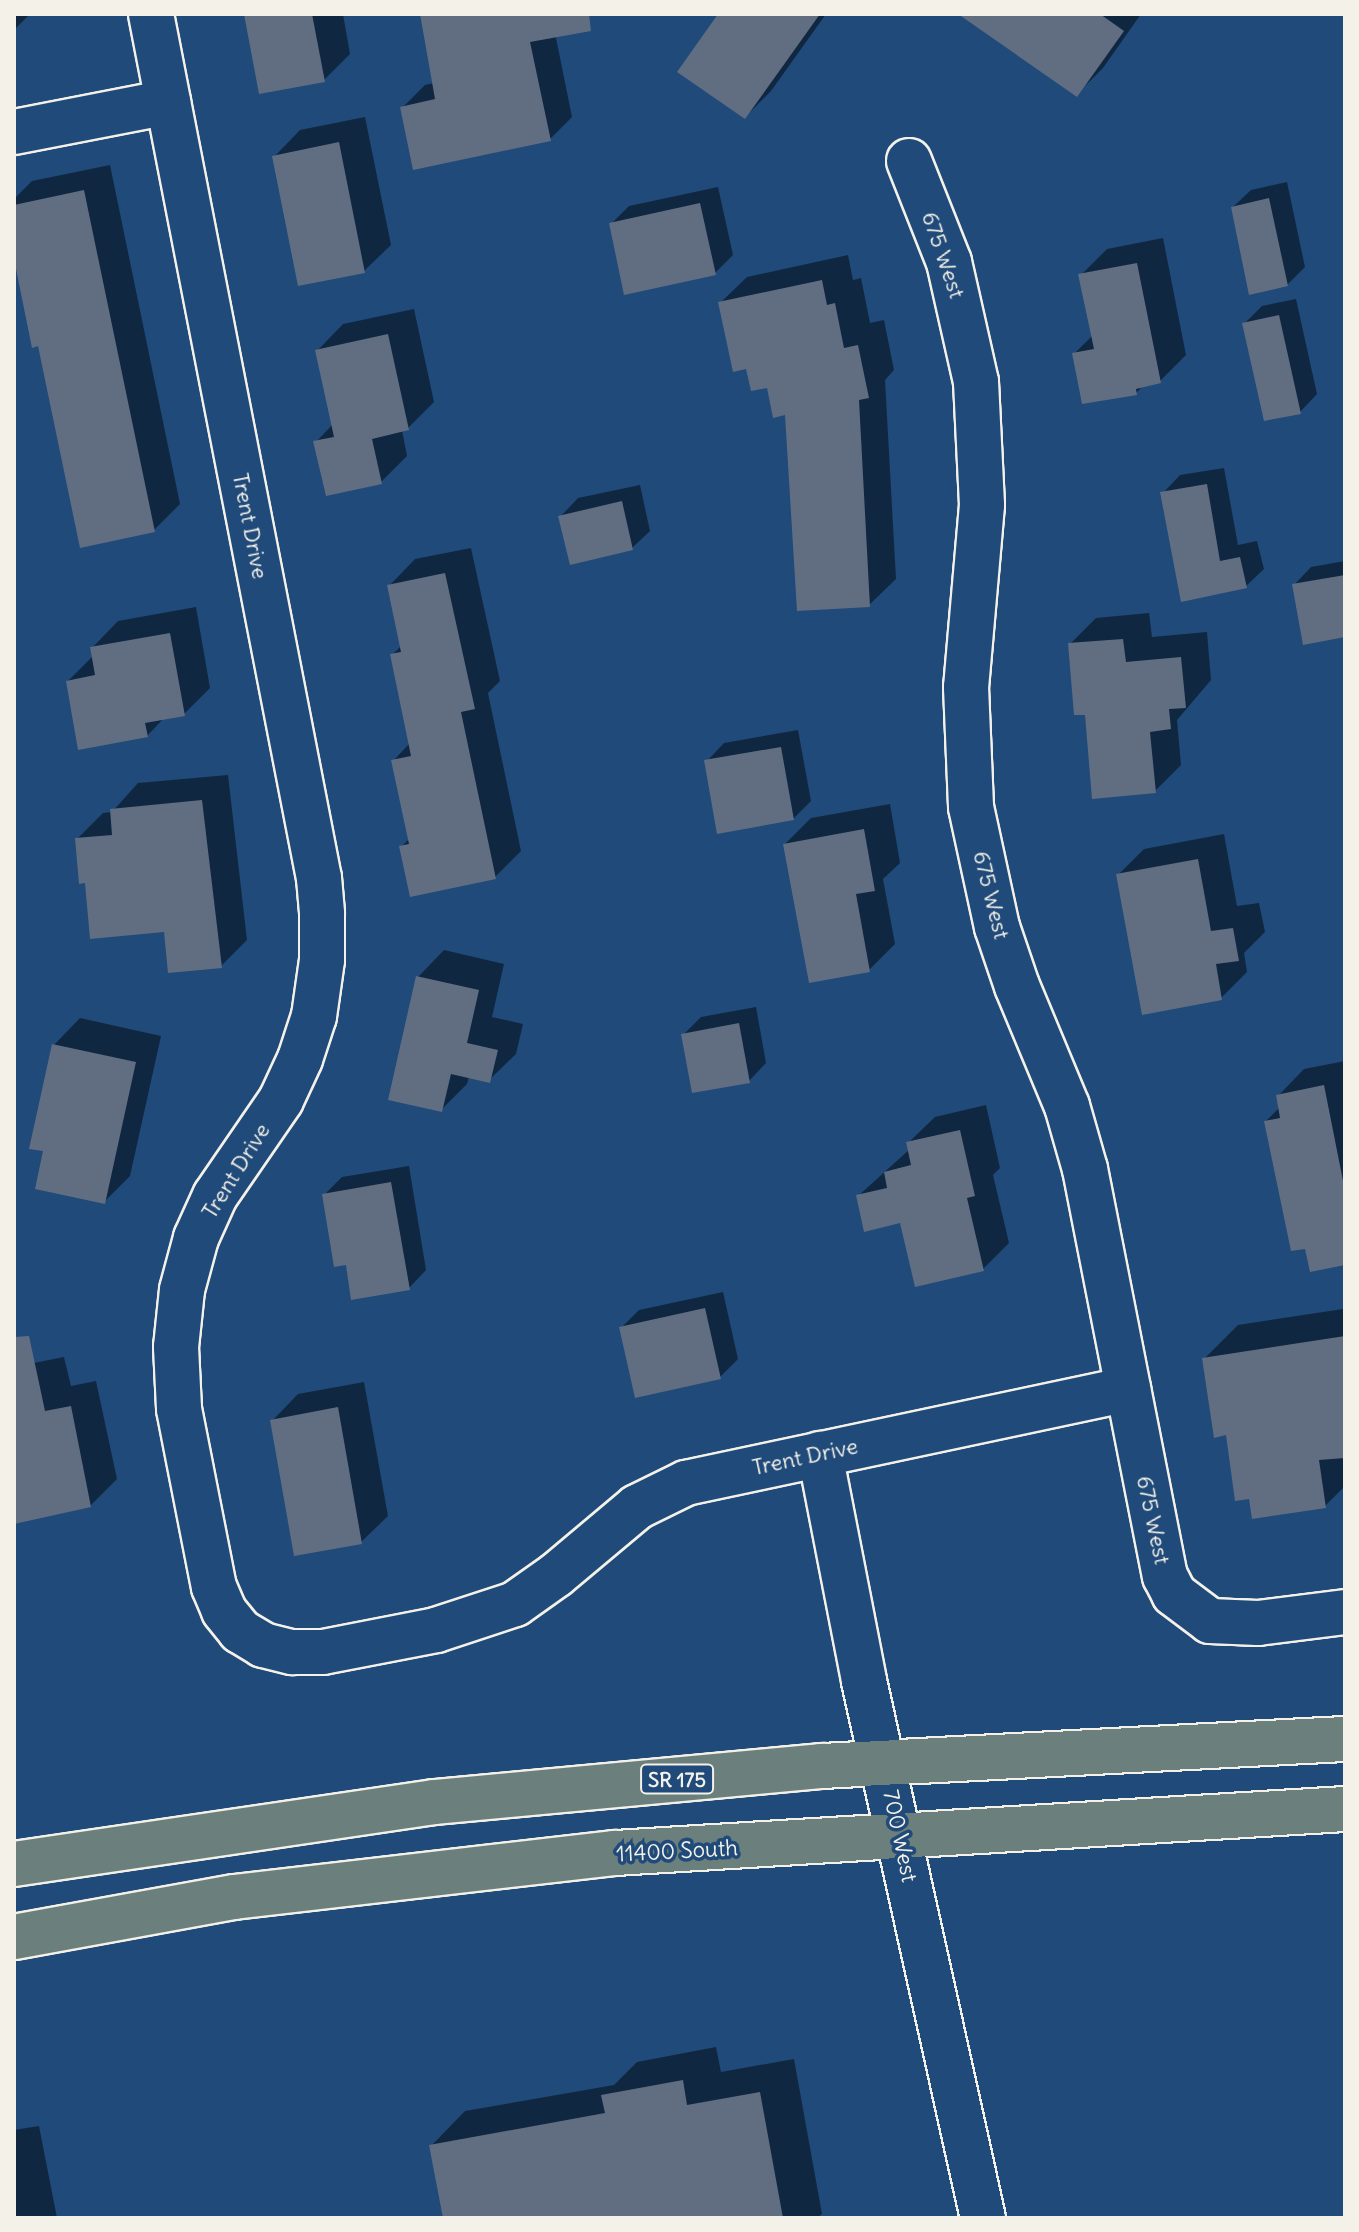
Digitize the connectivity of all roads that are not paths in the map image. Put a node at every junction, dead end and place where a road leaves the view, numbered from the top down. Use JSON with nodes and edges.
{"nodes":[{"id":1,"x":151,"y":14,"type":"edge"},
{"id":2,"x":168,"y":102,"type":"junction"},
{"id":3,"x":14,"y":132,"type":"edge"},
{"id":4,"x":909,"y":161,"type":"dead end"},
{"id":5,"x":1128,"y":1389,"type":"junction"},
{"id":6,"x":820,"y":1454,"type":"junction"},
{"id":7,"x":1345,"y":1612,"type":"edge"},
{"id":8,"x":1345,"y":1739,"type":"edge"},
{"id":9,"x":884,"y":1762,"type":"junction"},
{"id":10,"x":1345,"y":1809,"type":"edge"},
{"id":11,"x":900,"y":1838,"type":"junction"},
{"id":12,"x":14,"y":1864,"type":"edge"},
{"id":13,"x":14,"y":1937,"type":"edge"},
{"id":14,"x":983,"y":2218,"type":"edge"}],
"edges":[{"from":1,"to":2,"type":"street","name":"Trent Drive"},
{"from":2,"to":3,"type":"street"},
{"from":2,"to":6,"type":"street","name":"Trent Drive"},
{"from":4,"to":5,"type":"street","name":"675 West"},
{"from":5,"to":6,"type":"street","name":"Trent Drive"},
{"from":5,"to":7,"type":"street","name":"675 West"},
{"from":6,"to":9,"type":"street","name":"700 West"},
{"from":8,"to":9,"type":"main road","number":"SR 175"},
{"from":9,"to":11,"type":"street","name":"700 West"},
{"from":9,"to":12,"type":"main road","number":"SR 175"},
{"from":10,"to":11,"type":"main road","name":"11400 South"},
{"from":11,"to":13,"type":"main road","name":"11400 South"},
{"from":11,"to":14,"type":"street","name":"700 West"}]}
